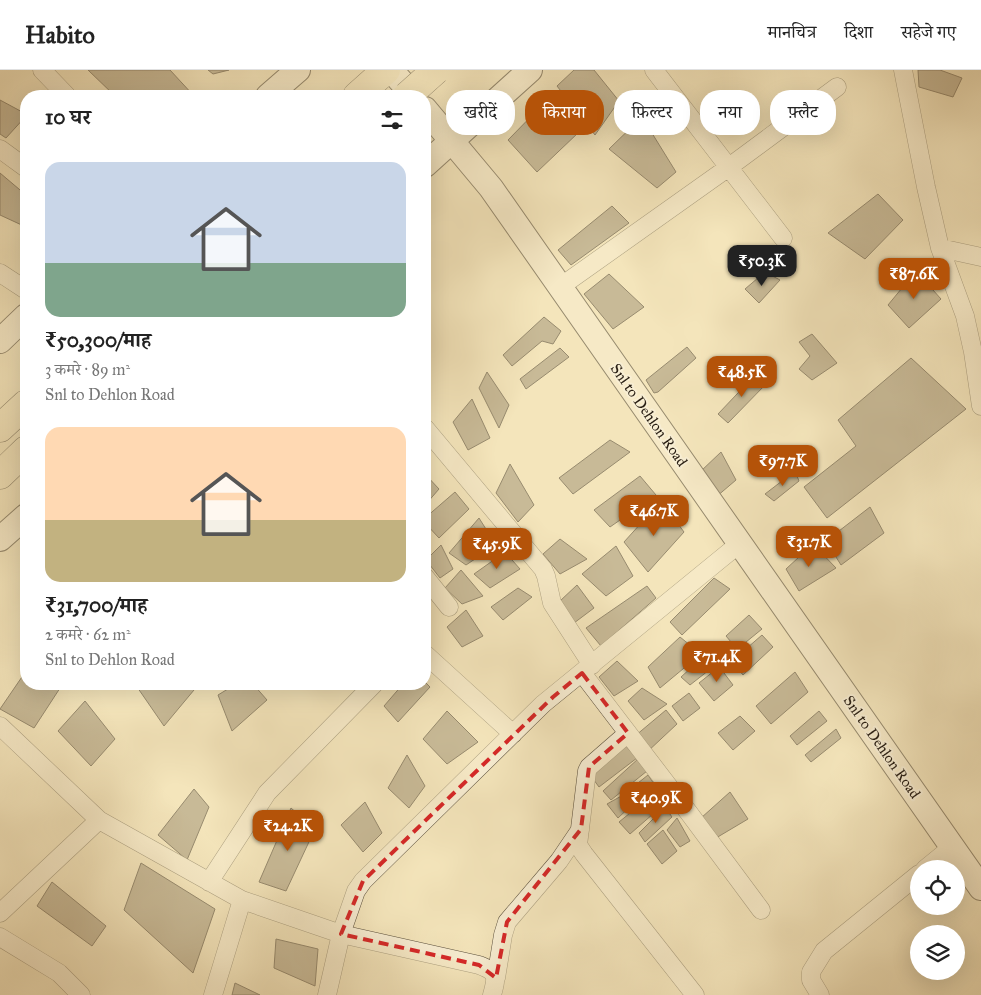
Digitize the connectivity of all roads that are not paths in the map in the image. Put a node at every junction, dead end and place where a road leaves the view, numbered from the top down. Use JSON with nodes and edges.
{"nodes":[{"id":1,"x":42,"y":70,"type":"edge"},
{"id":2,"x":436,"y":70,"type":"edge"},
{"id":3,"x":530,"y":70,"type":"edge"},
{"id":4,"x":654,"y":70,"type":"edge"},
{"id":5,"x":903,"y":70,"type":"edge"},
{"id":6,"x":292,"y":72,"type":"edge"},
{"id":7,"x":376,"y":80,"type":"edge"},
{"id":8,"x":837,"y":86,"type":"dead end"},
{"id":9,"x":61,"y":90,"type":"edge"},
{"id":10,"x":274,"y":90,"type":"edge"},
{"id":11,"x":400,"y":90,"type":"edge"},
{"id":12,"x":414,"y":90,"type":"edge"},
{"id":13,"x":431,"y":116,"type":"edge"},
{"id":14,"x":453,"y":141,"type":"junction"},
{"id":15,"x":0,"y":149,"type":"edge"},
{"id":16,"x":431,"y":160,"type":"edge"},
{"id":17,"x":20,"y":164,"type":"edge"},
{"id":18,"x":728,"y":167,"type":"junction"},
{"id":19,"x":783,"y":238,"type":"dead end"},
{"id":20,"x":940,"y":248,"type":"junction"},
{"id":21,"x":981,"y":257,"type":"edge"},
{"id":22,"x":0,"y":274,"type":"edge"},
{"id":23,"x":20,"y":286,"type":"edge"},
{"id":24,"x":560,"y":287,"type":"junction"},
{"id":25,"x":20,"y":322,"type":"edge"},
{"id":26,"x":0,"y":341,"type":"edge"},
{"id":27,"x":979,"y":376,"type":"edge"},
{"id":28,"x":981,"y":406,"type":"edge"},
{"id":29,"x":20,"y":410,"type":"edge"},
{"id":30,"x":0,"y":428,"type":"edge"},
{"id":31,"x":431,"y":439,"type":"edge"},
{"id":32,"x":20,"y":456,"type":"edge"},
{"id":33,"x":0,"y":475,"type":"edge"},
{"id":34,"x":20,"y":521,"type":"edge"},
{"id":35,"x":0,"y":539,"type":"edge"},
{"id":36,"x":739,"y":544,"type":"junction"},
{"id":37,"x":431,"y":584,"type":"edge"},
{"id":38,"x":449,"y":607,"type":"dead end"},
{"id":39,"x":431,"y":659,"type":"edge"},
{"id":40,"x":587,"y":669,"type":"junction"},
{"id":41,"x":368,"y":690,"type":"edge"},
{"id":42,"x":0,"y":726,"type":"edge"},
{"id":43,"x":628,"y":733,"type":"junction"},
{"id":44,"x":513,"y":734,"type":"junction"},
{"id":45,"x":99,"y":820,"type":"junction"},
{"id":46,"x":581,"y":828,"type":"junction"},
{"id":47,"x":952,"y":847,"type":"junction"},
{"id":48,"x":937,"y":860,"type":"edge"},
{"id":49,"x":910,"y":881,"type":"edge"},
{"id":50,"x":209,"y":882,"type":"junction"},
{"id":51,"x":981,"y":888,"type":"edge"},
{"id":52,"x":242,"y":900,"type":"junction"},
{"id":53,"x":761,"y":910,"type":"dead end"},
{"id":54,"x":0,"y":913,"type":"edge"},
{"id":55,"x":341,"y":934,"type":"junction"},
{"id":56,"x":0,"y":937,"type":"edge"},
{"id":57,"x":496,"y":978,"type":"junction"},
{"id":58,"x":81,"y":995,"type":"edge"},
{"id":59,"x":213,"y":995,"type":"edge"},
{"id":60,"x":327,"y":995,"type":"edge"},
{"id":61,"x":492,"y":995,"type":"edge"},
{"id":62,"x":695,"y":995,"type":"edge"},
{"id":63,"x":820,"y":995,"type":"edge"}],
"edges":[{"from":1,"to":9,"type":"street"},
{"from":2,"to":12,"type":"highway","bridge":true},
{"from":3,"to":14,"type":"street"},
{"from":4,"to":18,"type":"street"},
{"from":5,"to":20,"type":"street"},
{"from":6,"to":10,"type":"street"},
{"from":7,"to":11,"type":"street"},
{"from":8,"to":18,"type":"street"},
{"from":13,"to":14,"type":"street","name":"Snl to Dehlon Road"},
{"from":14,"to":16,"type":"street"},
{"from":14,"to":24,"type":"street","name":"Snl to Dehlon Road"},
{"from":15,"to":17,"type":"street"},
{"from":18,"to":19,"type":"street"},
{"from":18,"to":24,"type":"street"},
{"from":20,"to":21,"type":"street"},
{"from":20,"to":27,"type":"street"},
{"from":22,"to":23,"type":"street"},
{"from":24,"to":36,"type":"street","name":"Snl to Dehlon Road"},
{"from":25,"to":26,"type":"street"},
{"from":27,"to":28,"type":"street"},
{"from":29,"to":30,"type":"highway"},
{"from":31,"to":40,"type":"street"},
{"from":32,"to":33,"type":"highway"},
{"from":34,"to":35,"type":"street"},
{"from":36,"to":40,"type":"street"},
{"from":36,"to":47,"type":"street","name":"Snl to Dehlon Road"},
{"from":37,"to":38,"type":"street"},
{"from":39,"to":44,"type":"street"},
{"from":40,"to":43,"type":"street"},
{"from":40,"to":44,"type":"street"},
{"from":41,"to":50,"type":"street"},
{"from":42,"to":45,"type":"street"},
{"from":43,"to":46,"type":"street"},
{"from":43,"to":53,"type":"street"},
{"from":44,"to":55,"type":"street"},
{"from":45,"to":50,"type":"street"},
{"from":45,"to":54,"type":"street"},
{"from":46,"to":57,"type":"street"},
{"from":46,"to":62,"type":"street"},
{"from":47,"to":48,"type":"street"},
{"from":47,"to":51,"type":"street","name":"Snl to Dehlon Road"},
{"from":49,"to":63,"type":"street"},
{"from":50,"to":52,"type":"street"},
{"from":52,"to":55,"type":"street"},
{"from":52,"to":59,"type":"street"},
{"from":55,"to":57,"type":"street"},
{"from":55,"to":60,"type":"street"},
{"from":56,"to":58,"type":"street"},
{"from":57,"to":61,"type":"street"}]}
